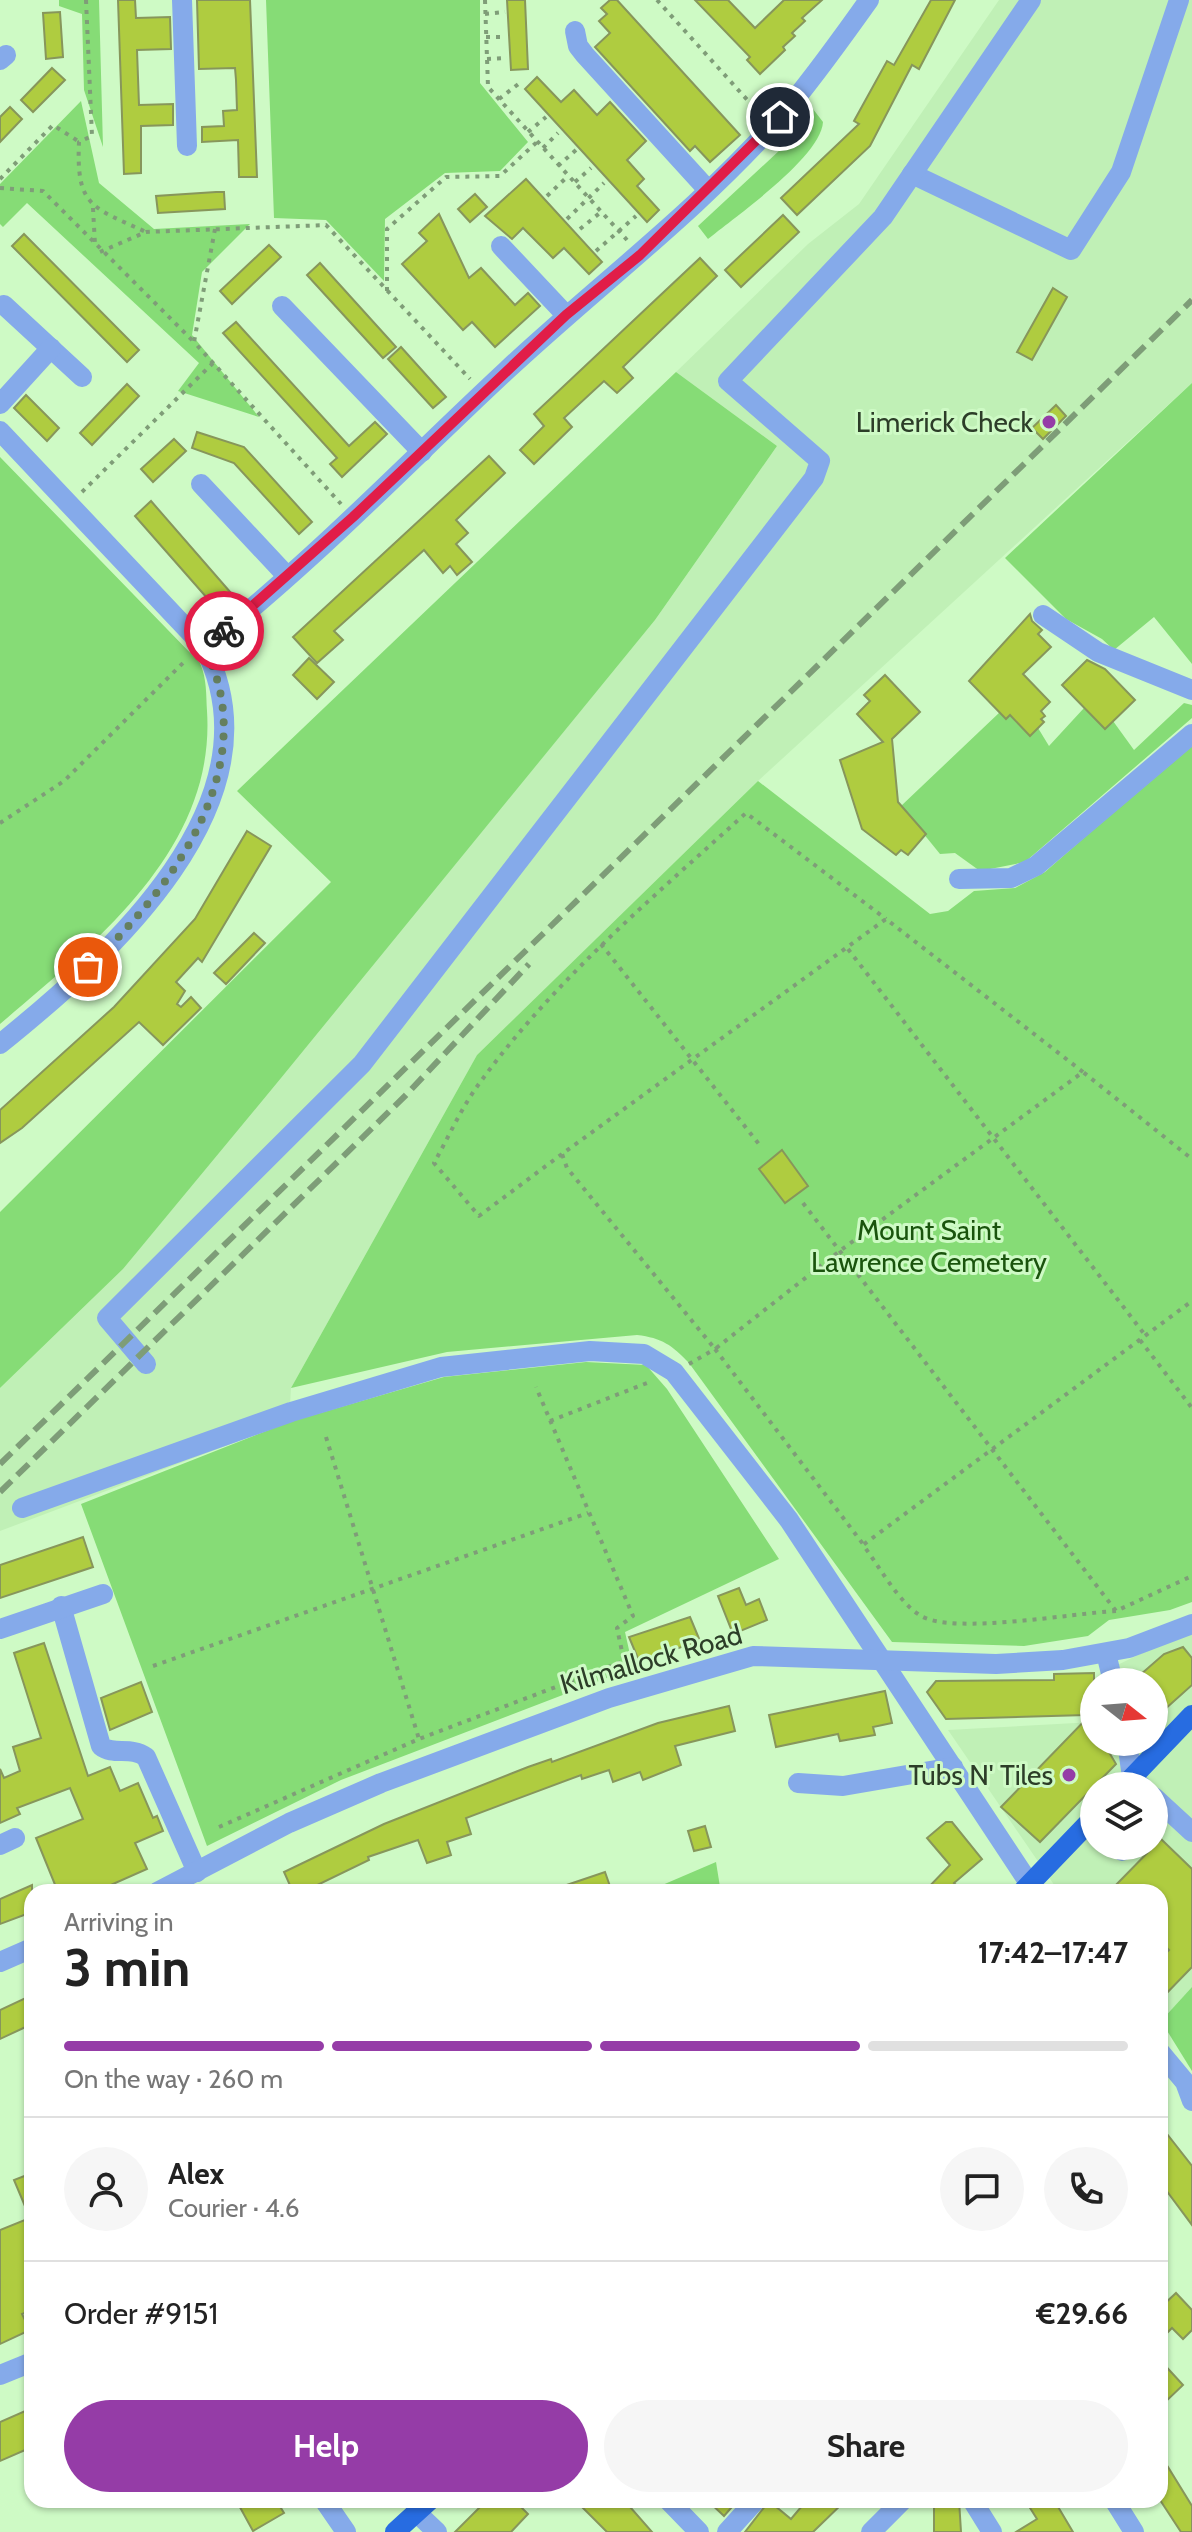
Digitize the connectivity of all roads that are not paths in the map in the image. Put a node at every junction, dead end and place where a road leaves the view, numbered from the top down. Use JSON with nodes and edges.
{"nodes":[{"id":1,"x":182,"y":0,"type":"edge"},
{"id":2,"x":869,"y":0,"type":"edge"},
{"id":3,"x":1031,"y":0,"type":"edge"},
{"id":4,"x":1179,"y":0,"type":"edge"},
{"id":5,"x":575,"y":31,"type":"dead end"},
{"id":6,"x":187,"y":146,"type":"dead end"},
{"id":7,"x":912,"y":174,"type":"junction"},
{"id":8,"x":708,"y":190,"type":"junction"},
{"id":9,"x":501,"y":246,"type":"dead end"},
{"id":10,"x":4,"y":305,"type":"dead end"},
{"id":11,"x":282,"y":306,"type":"dead end"},
{"id":12,"x":566,"y":315,"type":"junction"},
{"id":13,"x":51,"y":348,"type":"junction"},
{"id":14,"x":82,"y":377,"type":"dead end"},
{"id":15,"x":0,"y":404,"type":"edge"},
{"id":16,"x":0,"y":431,"type":"edge"},
{"id":17,"x":422,"y":452,"type":"junction"},
{"id":18,"x":201,"y":484,"type":"dead end"},
{"id":19,"x":287,"y":576,"type":"junction"},
{"id":20,"x":1043,"y":615,"type":"dead end"},
{"id":21,"x":204,"y":647,"type":"junction"},
{"id":22,"x":1192,"y":690,"type":"edge"},
{"id":23,"x":1192,"y":734,"type":"edge"},
{"id":24,"x":959,"y":879,"type":"dead end"},
{"id":25,"x":0,"y":1044,"type":"edge"},
{"id":26,"x":146,"y":1364,"type":"dead end"},
{"id":27,"x":22,"y":1508,"type":"dead end"},
{"id":28,"x":103,"y":1594,"type":"dead end"},
{"id":29,"x":61,"y":1606,"type":"junction"},
{"id":30,"x":1192,"y":1624,"type":"edge"},
{"id":31,"x":0,"y":1629,"type":"edge"},
{"id":32,"x":1106,"y":1653,"type":"junction"},
{"id":33,"x":882,"y":1659,"type":"junction"},
{"id":34,"x":1110,"y":1668,"type":"edge"},
{"id":35,"x":1192,"y":1715,"type":"edge"},
{"id":36,"x":953,"y":1767,"type":"junction"},
{"id":37,"x":1142,"y":1772,"type":"edge"},
{"id":38,"x":798,"y":1783,"type":"dead end"},
{"id":39,"x":1168,"y":1810,"type":"edge"},
{"id":40,"x":1192,"y":1832,"type":"edge"},
{"id":41,"x":1080,"y":1835,"type":"edge"},
{"id":42,"x":197,"y":1872,"type":"junction"},
{"id":43,"x":173,"y":1884,"type":"edge"},
{"id":44,"x":1026,"y":1884,"type":"edge"},
{"id":45,"x":1034,"y":1884,"type":"edge"},
{"id":46,"x":24,"y":1952,"type":"edge"},
{"id":47,"x":0,"y":1962,"type":"edge"},
{"id":48,"x":1168,"y":2062,"type":"edge"},
{"id":49,"x":1192,"y":2101,"type":"edge"},
{"id":50,"x":24,"y":2365,"type":"edge"},
{"id":51,"x":0,"y":2375,"type":"edge"},
{"id":52,"x":330,"y":2508,"type":"edge"},
{"id":53,"x":421,"y":2508,"type":"edge"},
{"id":54,"x":424,"y":2508,"type":"edge"},
{"id":55,"x":676,"y":2508,"type":"edge"},
{"id":56,"x":749,"y":2508,"type":"edge"},
{"id":57,"x":894,"y":2508,"type":"edge"},
{"id":58,"x":900,"y":2508,"type":"edge"},
{"id":59,"x":977,"y":2508,"type":"edge"},
{"id":60,"x":1119,"y":2508,"type":"edge"},
{"id":61,"x":346,"y":2532,"type":"edge"},
{"id":62,"x":395,"y":2532,"type":"edge"},
{"id":63,"x":437,"y":2532,"type":"edge"},
{"id":64,"x":699,"y":2532,"type":"edge"},
{"id":65,"x":727,"y":2532,"type":"edge"},
{"id":66,"x":871,"y":2532,"type":"edge"},
{"id":67,"x":897,"y":2532,"type":"edge"},
{"id":68,"x":992,"y":2532,"type":"edge"},
{"id":69,"x":1134,"y":2532,"type":"edge"}],
"edges":[{"from":1,"to":6,"type":"street"},
{"from":2,"to":8,"type":"street"},
{"from":3,"to":7,"type":"street"},
{"from":4,"to":7,"type":"street"},
{"from":5,"to":8,"type":"street"},
{"from":7,"to":26,"type":"street"},
{"from":8,"to":12,"type":"street"},
{"from":9,"to":12,"type":"street"},
{"from":10,"to":13,"type":"street"},
{"from":11,"to":17,"type":"street"},
{"from":12,"to":17,"type":"street"},
{"from":13,"to":14,"type":"street"},
{"from":13,"to":15,"type":"street"},
{"from":16,"to":21,"type":"street"},
{"from":17,"to":19,"type":"street"},
{"from":18,"to":19,"type":"street"},
{"from":19,"to":21,"type":"street"},
{"from":20,"to":22,"type":"street"},
{"from":21,"to":25,"type":"street"},
{"from":23,"to":24,"type":"street"},
{"from":27,"to":33,"type":"street"},
{"from":28,"to":29,"type":"street"},
{"from":29,"to":31,"type":"street"},
{"from":29,"to":42,"type":"street"},
{"from":30,"to":32,"type":"street","name":"Kilmallock Road"},
{"from":32,"to":33,"type":"street","name":"Kilmallock Road"},
{"from":32,"to":34,"type":"street"},
{"from":33,"to":36,"type":"street"},
{"from":33,"to":42,"type":"street","name":"Kilmallock Road"},
{"from":35,"to":37,"type":"main road"},
{"from":36,"to":38,"type":"street"},
{"from":36,"to":44,"type":"street"},
{"from":39,"to":40,"type":"street"},
{"from":41,"to":45,"type":"main road"},
{"from":42,"to":43,"type":"street","name":"Kilmallock Road"},
{"from":46,"to":47,"type":"street"},
{"from":48,"to":49,"type":"street"},
{"from":50,"to":51,"type":"street"},
{"from":52,"to":61,"type":"street"},
{"from":53,"to":62,"type":"main road"},
{"from":54,"to":63,"type":"street"},
{"from":55,"to":64,"type":"street"},
{"from":56,"to":65,"type":"street"},
{"from":57,"to":66,"type":"street"},
{"from":58,"to":67,"type":"street"},
{"from":59,"to":68,"type":"street"},
{"from":60,"to":69,"type":"street"}]}
